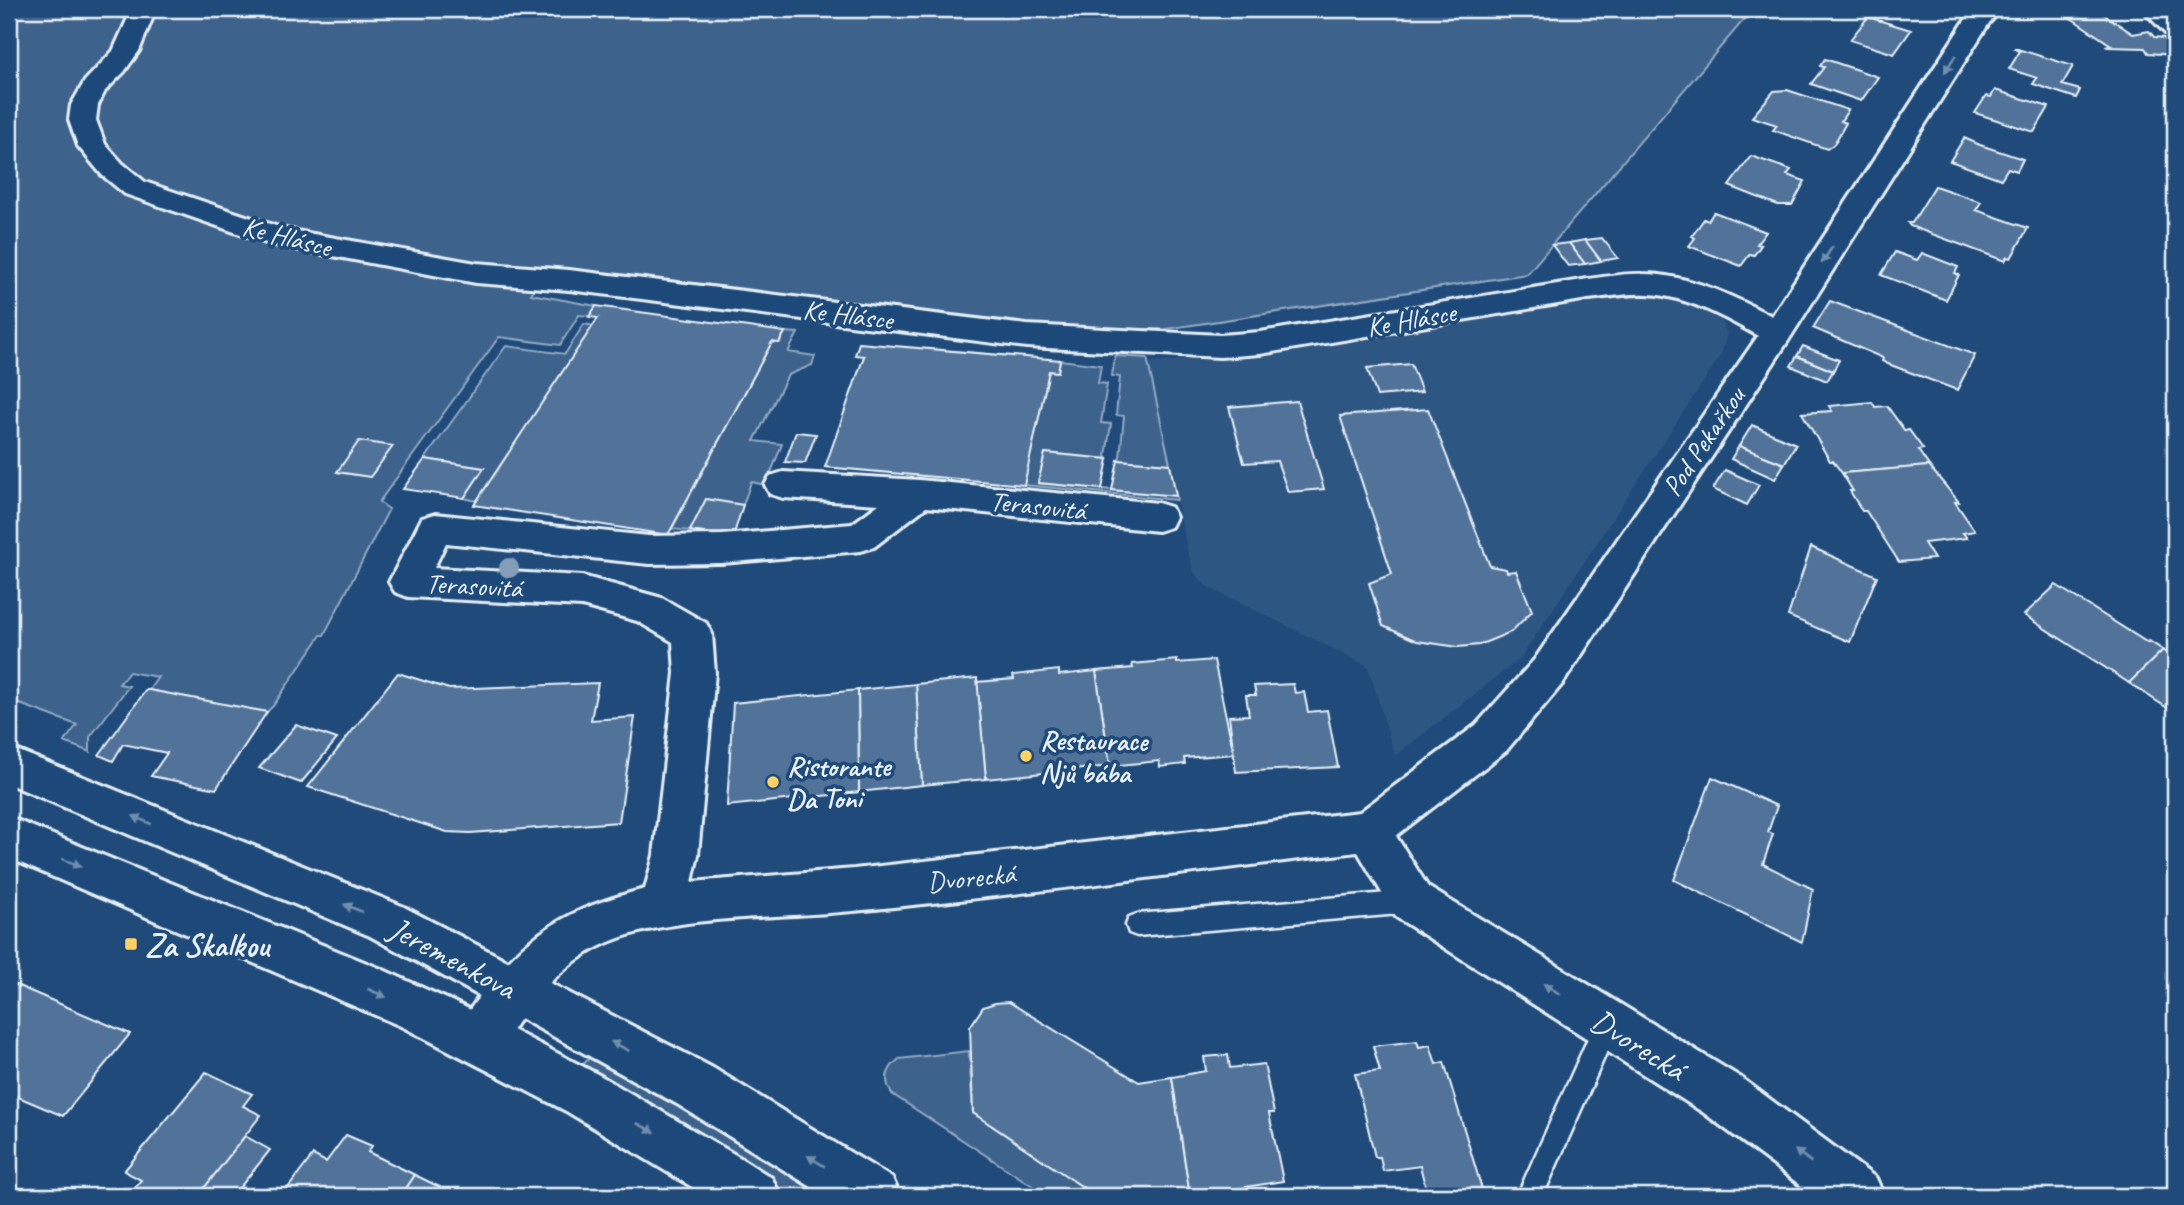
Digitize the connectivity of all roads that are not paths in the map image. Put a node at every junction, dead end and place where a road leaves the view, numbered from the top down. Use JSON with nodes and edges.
{"nodes":[{"id":1,"x":144,"y":9,"type":"edge"},
{"id":2,"x":1990,"y":9,"type":"edge"},
{"id":3,"x":2154,"y":9,"type":"edge"},
{"id":4,"x":2175,"y":29,"type":"edge"},
{"id":5,"x":1777,"y":333,"type":"junction"},
{"id":6,"x":783,"y":485,"type":"dead end"},
{"id":7,"x":919,"y":493,"type":"junction"},
{"id":8,"x":1158,"y":517,"type":"dead end"},
{"id":9,"x":9,"y":765,"type":"edge"},
{"id":10,"x":1369,"y":831,"type":"junction"},
{"id":11,"x":9,"y":837,"type":"edge"},
{"id":12,"x":1412,"y":902,"type":"junction"},
{"id":13,"x":663,"y":905,"type":"junction"},
{"id":14,"x":1138,"y":925,"type":"dead end"},
{"id":15,"x":514,"y":988,"type":"junction"},
{"id":16,"x":1607,"y":1024,"type":"junction"},
{"id":17,"x":478,"y":1038,"type":"junction"},
{"id":18,"x":754,"y":1196,"type":"edge"},
{"id":19,"x":874,"y":1196,"type":"edge"},
{"id":20,"x":1530,"y":1196,"type":"edge"},
{"id":21,"x":1858,"y":1196,"type":"edge"}],
"edges":[{"from":1,"to":5,"type":"street","name":"Ke Hlásce"},
{"from":2,"to":5,"type":"street","name":"Pod Pekařkou","one_way":true},
{"from":3,"to":4,"type":"street"},
{"from":5,"to":10,"type":"street","name":"Pod Pekařkou"},
{"from":6,"to":7,"type":"street","name":"Terasovitá"},
{"from":7,"to":8,"type":"street","name":"Terasovitá"},
{"from":7,"to":13,"type":"street","name":"Terasovitá"},
{"from":15,"to":9,"type":"street","name":"Jeremenkova","one_way":true},
{"from":10,"to":12,"type":"street","name":"Dvorecká"},
{"from":10,"to":13,"type":"street","name":"Dvorecká"},
{"from":11,"to":17,"type":"street","name":"Jeremenkova","one_way":true},
{"from":12,"to":14,"type":"lane"},
{"from":16,"to":12,"type":"street","name":"Dvorecká","one_way":true},
{"from":13,"to":15,"type":"street","name":"Dvorecká"},
{"from":15,"to":17,"type":"street","name":"Dvorecká"},
{"from":19,"to":15,"type":"street","name":"Jeremenkova","one_way":true},
{"from":16,"to":20,"type":"lane"},
{"from":21,"to":16,"type":"street","name":"Dvorecká","one_way":true},
{"from":17,"to":18,"type":"street","name":"Jeremenkova","one_way":true}]}
